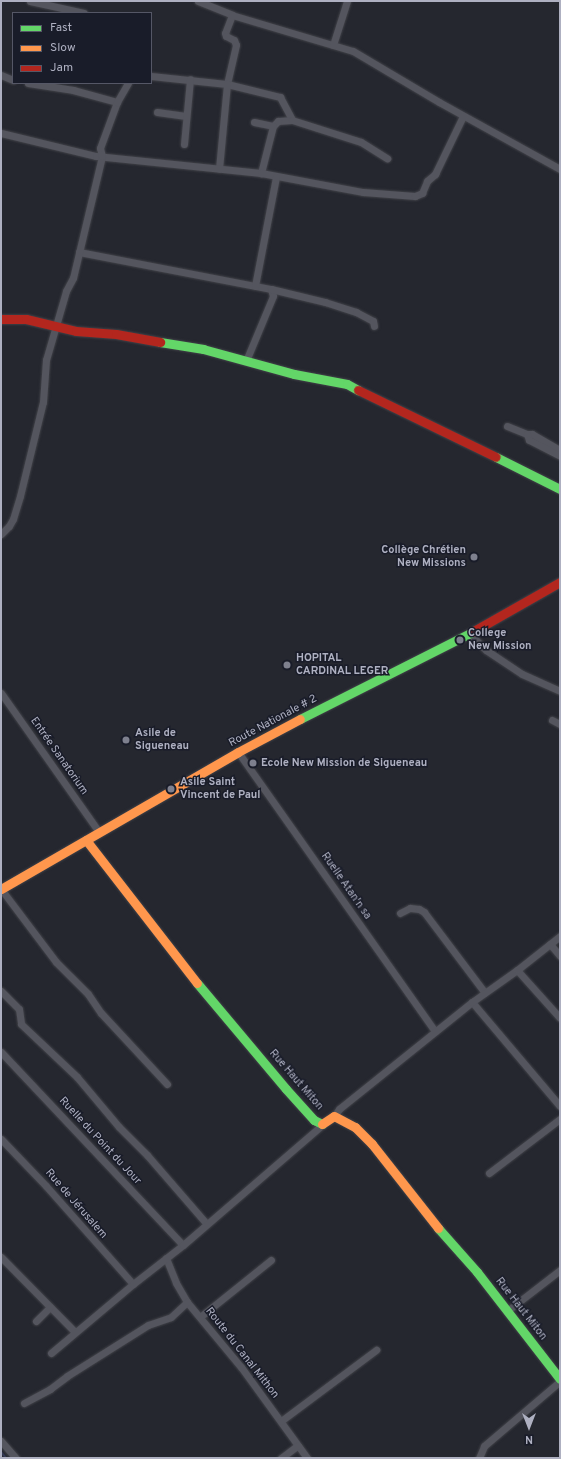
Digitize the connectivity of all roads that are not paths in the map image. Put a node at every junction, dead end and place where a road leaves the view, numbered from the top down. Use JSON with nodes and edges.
{"nodes":[{"id":1,"x":30,"y":1,"type":"edge"},
{"id":2,"x":198,"y":1,"type":"edge"},
{"id":3,"x":347,"y":1,"type":"edge"},
{"id":4,"x":80,"y":12,"type":"edge"},
{"id":5,"x":232,"y":15,"type":"junction"},
{"id":6,"x":333,"y":45,"type":"junction"},
{"id":7,"x":1,"y":75,"type":"edge"},
{"id":8,"x":152,"y":76,"type":"edge"},
{"id":9,"x":190,"y":79,"type":"junction"},
{"id":10,"x":12,"y":80,"type":"edge"},
{"id":11,"x":34,"y":84,"type":"edge"},
{"id":12,"x":127,"y":84,"type":"edge"},
{"id":13,"x":227,"y":84,"type":"junction"},
{"id":14,"x":117,"y":102,"type":"junction"},
{"id":15,"x":284,"y":107,"type":"junction"},
{"id":16,"x":157,"y":112,"type":"dead end"},
{"id":17,"x":186,"y":116,"type":"junction"},
{"id":18,"x":463,"y":116,"type":"junction"},
{"id":19,"x":292,"y":120,"type":"junction"},
{"id":20,"x":254,"y":122,"type":"dead end"},
{"id":21,"x":276,"y":123,"type":"junction"},
{"id":22,"x":1,"y":134,"type":"edge"},
{"id":23,"x":184,"y":144,"type":"dead end"},
{"id":24,"x":102,"y":156,"type":"junction"},
{"id":25,"x":387,"y":158,"type":"dead end"},
{"id":26,"x":219,"y":169,"type":"junction"},
{"id":27,"x":560,"y":169,"type":"edge"},
{"id":28,"x":261,"y":173,"type":"junction"},
{"id":29,"x":276,"y":177,"type":"junction"},
{"id":30,"x":79,"y":252,"type":"junction"},
{"id":31,"x":255,"y":286,"type":"junction"},
{"id":32,"x":271,"y":289,"type":"junction"},
{"id":33,"x":1,"y":320,"type":"edge"},
{"id":34,"x":55,"y":326,"type":"junction"},
{"id":35,"x":374,"y":326,"type":"dead end"},
{"id":36,"x":246,"y":361,"type":"junction"},
{"id":37,"x":507,"y":426,"type":"dead end"},
{"id":38,"x":527,"y":434,"type":"junction"},
{"id":39,"x":560,"y":450,"type":"edge"},
{"id":40,"x":560,"y":456,"type":"edge"},
{"id":41,"x":560,"y":489,"type":"edge"},
{"id":42,"x":1,"y":534,"type":"edge"},
{"id":43,"x":560,"y":582,"type":"edge"},
{"id":44,"x":469,"y":633,"type":"junction"},
{"id":45,"x":560,"y":691,"type":"edge"},
{"id":46,"x":1,"y":693,"type":"edge"},
{"id":47,"x":552,"y":720,"type":"dead end"},
{"id":48,"x":560,"y":724,"type":"edge"},
{"id":49,"x":238,"y":752,"type":"junction"},
{"id":50,"x":99,"y":832,"type":"junction"},
{"id":51,"x":86,"y":840,"type":"junction"},
{"id":52,"x":1,"y":889,"type":"edge"},
{"id":53,"x":400,"y":913,"type":"dead end"},
{"id":54,"x":560,"y":936,"type":"edge"},
{"id":55,"x":550,"y":944,"type":"junction"},
{"id":56,"x":560,"y":956,"type":"edge"},
{"id":57,"x":517,"y":970,"type":"junction"},
{"id":58,"x":1,"y":991,"type":"edge"},
{"id":59,"x":485,"y":993,"type":"junction"},
{"id":60,"x":472,"y":1002,"type":"junction"},
{"id":61,"x":560,"y":1018,"type":"edge"},
{"id":62,"x":435,"y":1031,"type":"junction"},
{"id":63,"x":1,"y":1052,"type":"edge"},
{"id":64,"x":167,"y":1084,"type":"dead end"},
{"id":65,"x":560,"y":1106,"type":"edge"},
{"id":66,"x":334,"y":1116,"type":"junction"},
{"id":67,"x":560,"y":1119,"type":"edge"},
{"id":68,"x":323,"y":1124,"type":"junction"},
{"id":69,"x":1,"y":1139,"type":"edge"},
{"id":70,"x":490,"y":1173,"type":"dead end"},
{"id":71,"x":206,"y":1223,"type":"junction"},
{"id":72,"x":183,"y":1245,"type":"junction"},
{"id":73,"x":1,"y":1257,"type":"edge"},
{"id":74,"x":166,"y":1258,"type":"junction"},
{"id":75,"x":271,"y":1260,"type":"dead end"},
{"id":76,"x":560,"y":1270,"type":"edge"},
{"id":77,"x":133,"y":1284,"type":"junction"},
{"id":78,"x":188,"y":1302,"type":"junction"},
{"id":79,"x":50,"y":1307,"type":"junction"},
{"id":80,"x":507,"y":1311,"type":"junction"},
{"id":81,"x":200,"y":1317,"type":"junction"},
{"id":82,"x":36,"y":1321,"type":"dead end"},
{"id":83,"x":75,"y":1332,"type":"junction"},
{"id":84,"x":376,"y":1350,"type":"dead end"},
{"id":85,"x":51,"y":1352,"type":"dead end"},
{"id":86,"x":560,"y":1380,"type":"edge"},
{"id":87,"x":24,"y":1403,"type":"dead end"},
{"id":88,"x":281,"y":1421,"type":"junction"},
{"id":89,"x":1,"y":1441,"type":"edge"},
{"id":90,"x":298,"y":1445,"type":"junction"},
{"id":91,"x":16,"y":1458,"type":"edge"},
{"id":92,"x":281,"y":1458,"type":"edge"},
{"id":93,"x":308,"y":1458,"type":"edge"},
{"id":94,"x":479,"y":1458,"type":"edge"}],
"edges":[{"from":1,"to":4,"type":"street"},
{"from":2,"to":5,"type":"street"},
{"from":3,"to":6,"type":"street"},
{"from":5,"to":6,"type":"street"},
{"from":5,"to":13,"type":"street"},
{"from":6,"to":18,"type":"street"},
{"from":7,"to":10,"type":"street"},
{"from":8,"to":9,"type":"street"},
{"from":9,"to":13,"type":"street"},
{"from":9,"to":17,"type":"street"},
{"from":11,"to":14,"type":"street"},
{"from":12,"to":14,"type":"street"},
{"from":13,"to":15,"type":"street"},
{"from":13,"to":26,"type":"street"},
{"from":14,"to":24,"type":"street"},
{"from":15,"to":19,"type":"street"},
{"from":15,"to":21,"type":"street"},
{"from":16,"to":17,"type":"street"},
{"from":17,"to":23,"type":"street"},
{"from":18,"to":27,"type":"street"},
{"from":18,"to":29,"type":"street"},
{"from":19,"to":21,"type":"street"},
{"from":19,"to":25,"type":"street"},
{"from":20,"to":21,"type":"street"},
{"from":21,"to":28,"type":"street"},
{"from":22,"to":24,"type":"street"},
{"from":24,"to":26,"type":"street"},
{"from":24,"to":30,"type":"street"},
{"from":26,"to":28,"type":"street"},
{"from":28,"to":29,"type":"street"},
{"from":29,"to":31,"type":"street"},
{"from":30,"to":31,"type":"street"},
{"from":30,"to":34,"type":"street"},
{"from":31,"to":32,"type":"street"},
{"from":32,"to":35,"type":"street"},
{"from":32,"to":36,"type":"street"},
{"from":33,"to":34,"type":"street"},
{"from":34,"to":36,"type":"street"},
{"from":34,"to":42,"type":"street"},
{"from":36,"to":41,"type":"street"},
{"from":37,"to":38,"type":"street"},
{"from":38,"to":39,"type":"street"},
{"from":38,"to":40,"type":"street"},
{"from":43,"to":44,"type":"street","name":"Route Nationale # 2"},
{"from":44,"to":45,"type":"street"},
{"from":44,"to":49,"type":"street","name":"Route Nationale # 2"},
{"from":46,"to":50,"type":"street","name":"Entrée Sanatorium"},
{"from":47,"to":48,"type":"street"},
{"from":49,"to":50,"type":"street","name":"Route Nationale # 2"},
{"from":49,"to":62,"type":"street","name":"Ruelle Atan'n sa"},
{"from":50,"to":51,"type":"street","name":"Route Nationale # 2"},
{"from":51,"to":52,"type":"street","name":"Route Nationale # 2"},
{"from":51,"to":68,"type":"street","name":"Rue Haut Miton"},
{"from":52,"to":64,"type":"street"},
{"from":53,"to":59,"type":"street"},
{"from":54,"to":55,"type":"street"},
{"from":55,"to":56,"type":"street"},
{"from":55,"to":57,"type":"street"},
{"from":57,"to":59,"type":"street"},
{"from":57,"to":61,"type":"street"},
{"from":58,"to":71,"type":"street"},
{"from":59,"to":60,"type":"street"},
{"from":60,"to":62,"type":"street"},
{"from":60,"to":65,"type":"street"},
{"from":62,"to":66,"type":"street"},
{"from":63,"to":72,"type":"street","name":"Ruelle du Point du Jour"},
{"from":66,"to":68,"type":"street","name":"Rue Haut Miton"},
{"from":66,"to":80,"type":"street","name":"Rue Haut Miton"},
{"from":67,"to":70,"type":"street"},
{"from":68,"to":71,"type":"street"},
{"from":69,"to":77,"type":"street","name":"Rue de Jérusalem"},
{"from":71,"to":72,"type":"street"},
{"from":72,"to":74,"type":"street"},
{"from":73,"to":79,"type":"street"},
{"from":74,"to":77,"type":"street"},
{"from":74,"to":78,"type":"street","name":"Route du Canal Mithon"},
{"from":75,"to":81,"type":"street"},
{"from":76,"to":80,"type":"street"},
{"from":77,"to":83,"type":"street"},
{"from":78,"to":81,"type":"street","name":"Route du Canal Mithon"},
{"from":78,"to":87,"type":"street"},
{"from":79,"to":82,"type":"street"},
{"from":79,"to":83,"type":"street"},
{"from":80,"to":86,"type":"street","name":"Rue Haut Miton"},
{"from":81,"to":88,"type":"street","name":"Route du Canal Mithon"},
{"from":83,"to":85,"type":"street"},
{"from":84,"to":88,"type":"street"},
{"from":86,"to":94,"type":"street"},
{"from":88,"to":90,"type":"street","name":"Route du Canal Mithon"},
{"from":89,"to":91,"type":"street"},
{"from":90,"to":92,"type":"street"},
{"from":90,"to":93,"type":"street","name":"Route du Canal Mithon"}]}
